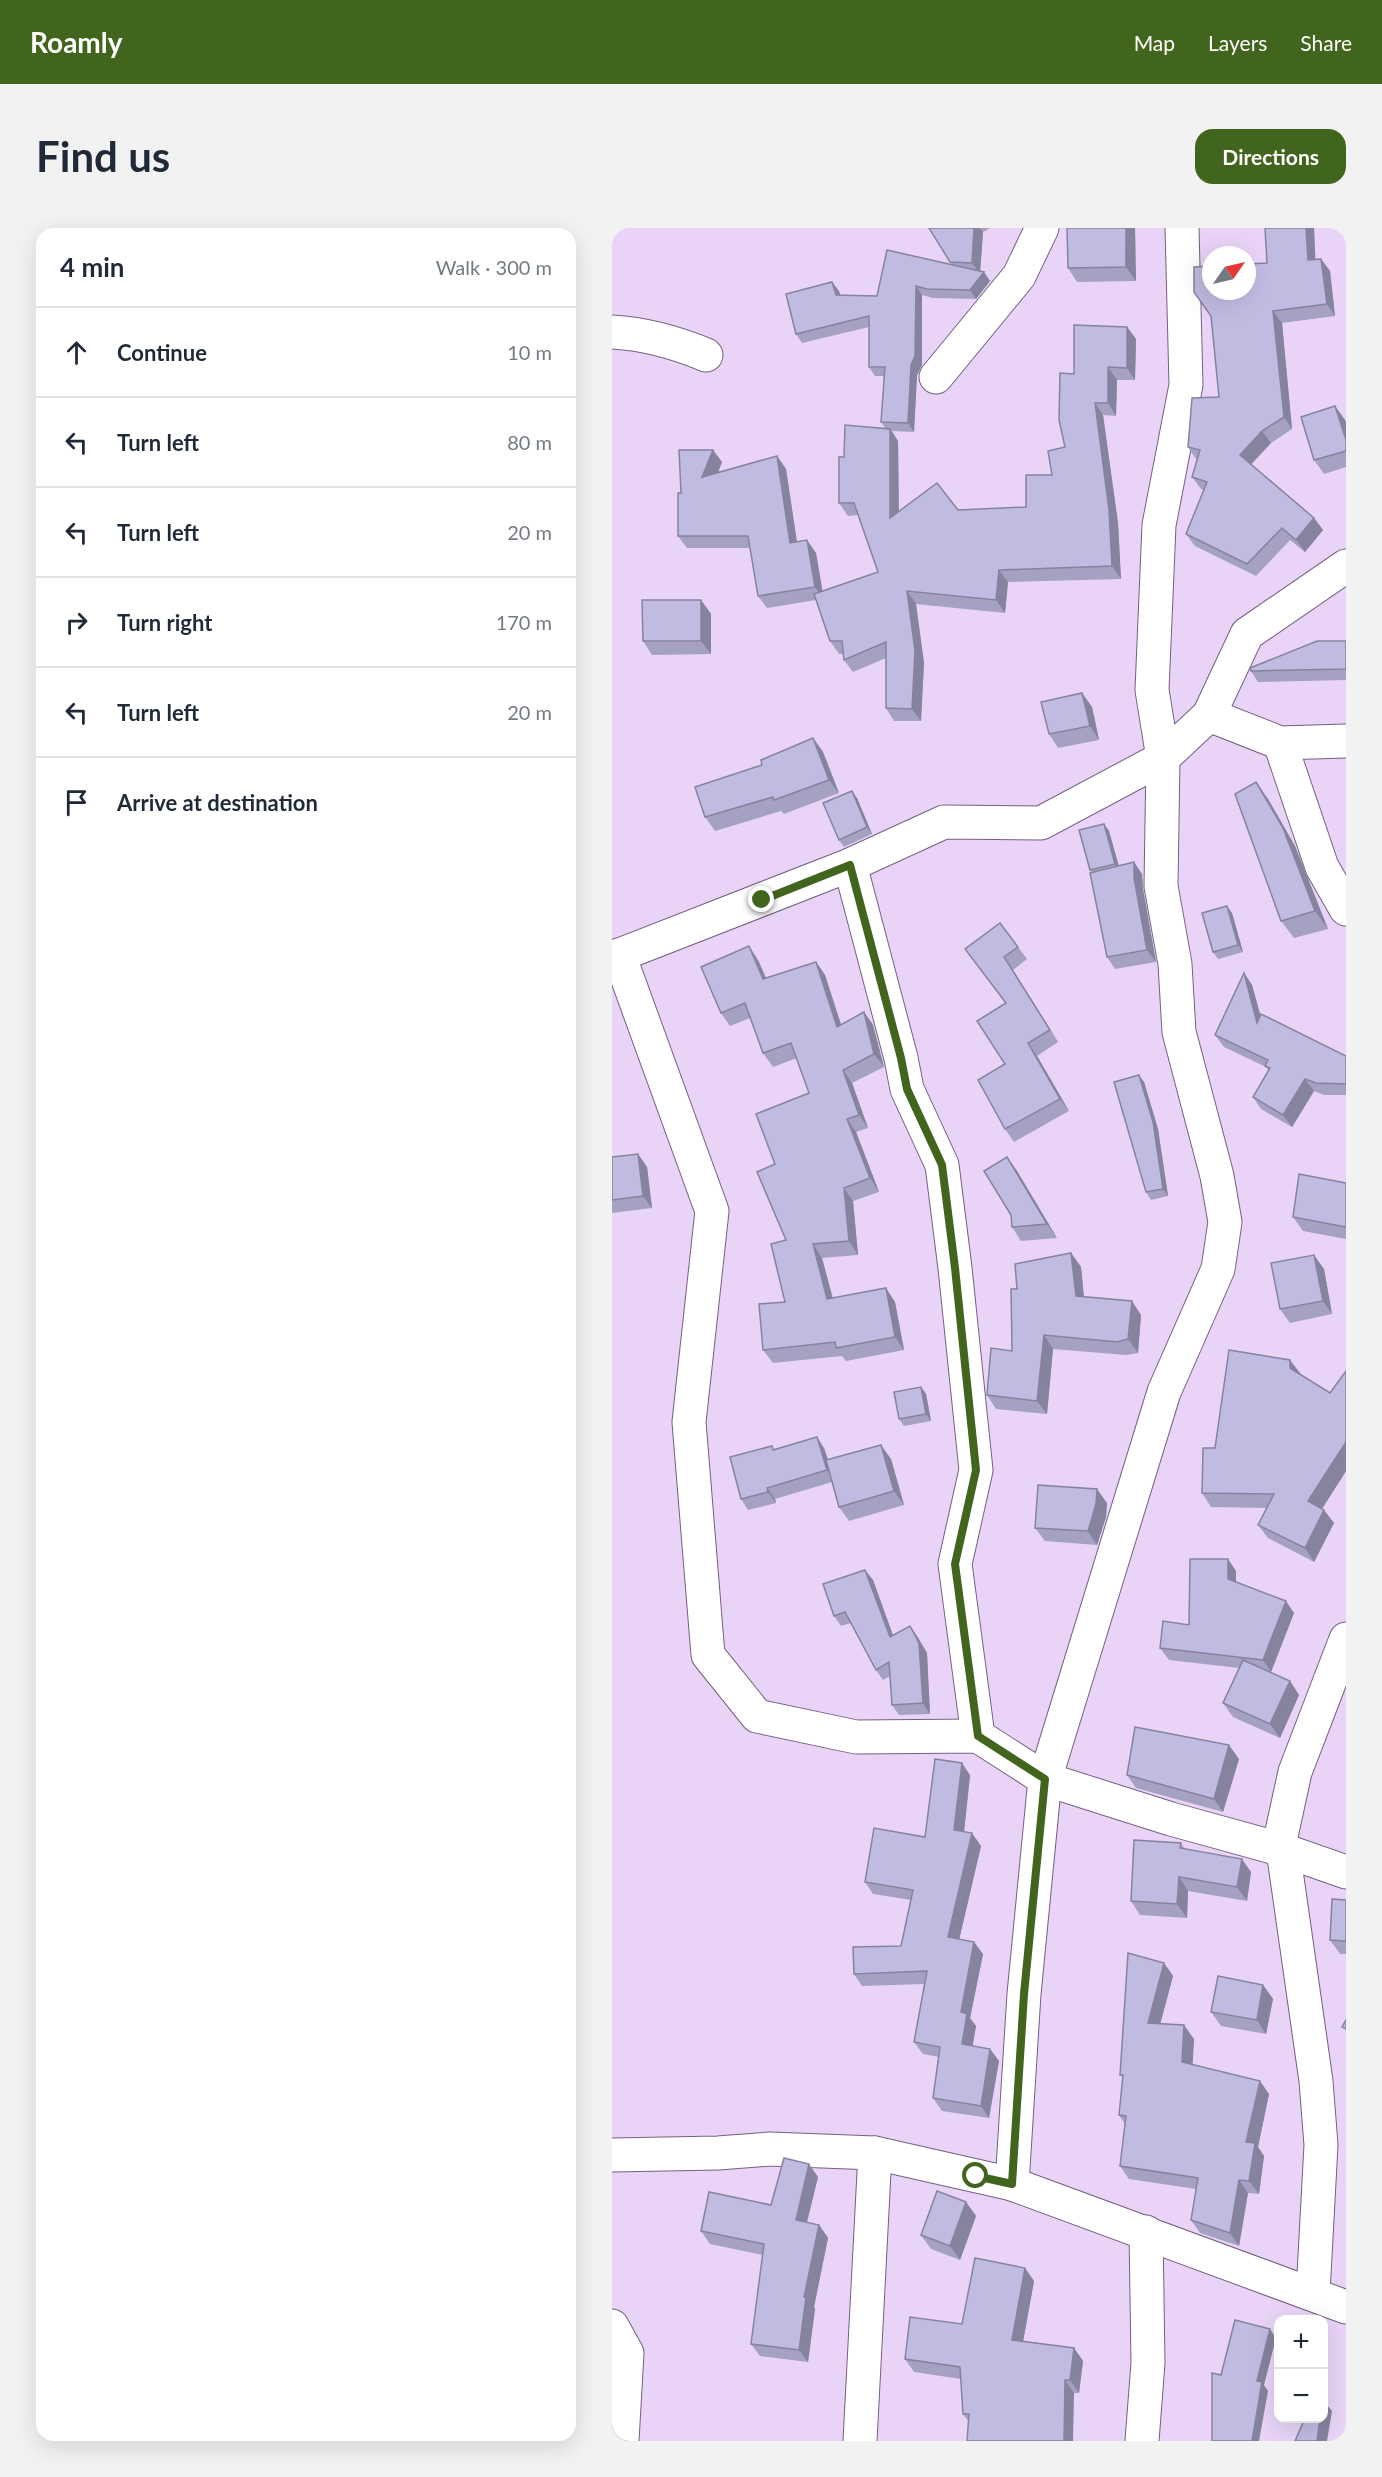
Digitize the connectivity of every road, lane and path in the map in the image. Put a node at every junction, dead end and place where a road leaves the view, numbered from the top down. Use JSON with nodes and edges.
{"nodes":[{"id":1,"x":1042,"y":228,"type":"edge"},
{"id":2,"x":1179,"y":230,"type":"edge"},
{"id":3,"x":612,"y":332,"type":"edge"},
{"id":4,"x":706,"y":355,"type":"dead end"},
{"id":5,"x":936,"y":377,"type":"dead end"},
{"id":6,"x":1346,"y":566,"type":"edge"},
{"id":7,"x":1209,"y":715,"type":"junction"},
{"id":8,"x":1346,"y":741,"type":"edge"},
{"id":9,"x":1280,"y":743,"type":"junction"},
{"id":10,"x":1163,"y":758,"type":"junction"},
{"id":11,"x":850,"y":865,"type":"junction"},
{"id":12,"x":1346,"y":909,"type":"edge"},
{"id":13,"x":615,"y":956,"type":"edge"},
{"id":14,"x":1346,"y":1639,"type":"edge"},
{"id":15,"x":978,"y":1736,"type":"junction"},
{"id":16,"x":1045,"y":1779,"type":"junction"},
{"id":17,"x":1281,"y":1850,"type":"junction"},
{"id":18,"x":1346,"y":1872,"type":"edge"},
{"id":19,"x":875,"y":2153,"type":"junction"},
{"id":20,"x":612,"y":2155,"type":"edge"},
{"id":21,"x":1012,"y":2184,"type":"junction"},
{"id":22,"x":1146,"y":2232,"type":"junction"},
{"id":23,"x":1313,"y":2293,"type":"junction"},
{"id":24,"x":1346,"y":2307,"type":"edge"},
{"id":25,"x":612,"y":2326,"type":"edge"},
{"id":26,"x":622,"y":2441,"type":"edge"},
{"id":27,"x":860,"y":2441,"type":"edge"},
{"id":28,"x":1142,"y":2441,"type":"edge"}],
"edges":[{"from":1,"to":5,"type":"street"},
{"from":2,"to":10,"type":"street"},
{"from":3,"to":4,"type":"street"},
{"from":6,"to":7,"type":"street"},
{"from":7,"to":9,"type":"street"},
{"from":7,"to":10,"type":"street"},
{"from":8,"to":9,"type":"street"},
{"from":9,"to":12,"type":"street"},
{"from":10,"to":11,"type":"street"},
{"from":10,"to":16,"type":"street"},
{"from":11,"to":13,"type":"street"},
{"from":11,"to":15,"type":"street"},
{"from":13,"to":15,"type":"street"},
{"from":14,"to":17,"type":"street"},
{"from":15,"to":16,"type":"street"},
{"from":16,"to":17,"type":"street"},
{"from":16,"to":21,"type":"street"},
{"from":17,"to":18,"type":"street"},
{"from":17,"to":23,"type":"street"},
{"from":19,"to":20,"type":"street"},
{"from":19,"to":21,"type":"street"},
{"from":19,"to":27,"type":"street"},
{"from":21,"to":22,"type":"street"},
{"from":22,"to":23,"type":"street"},
{"from":22,"to":28,"type":"street"},
{"from":23,"to":24,"type":"street"},
{"from":25,"to":26,"type":"street"}]}
